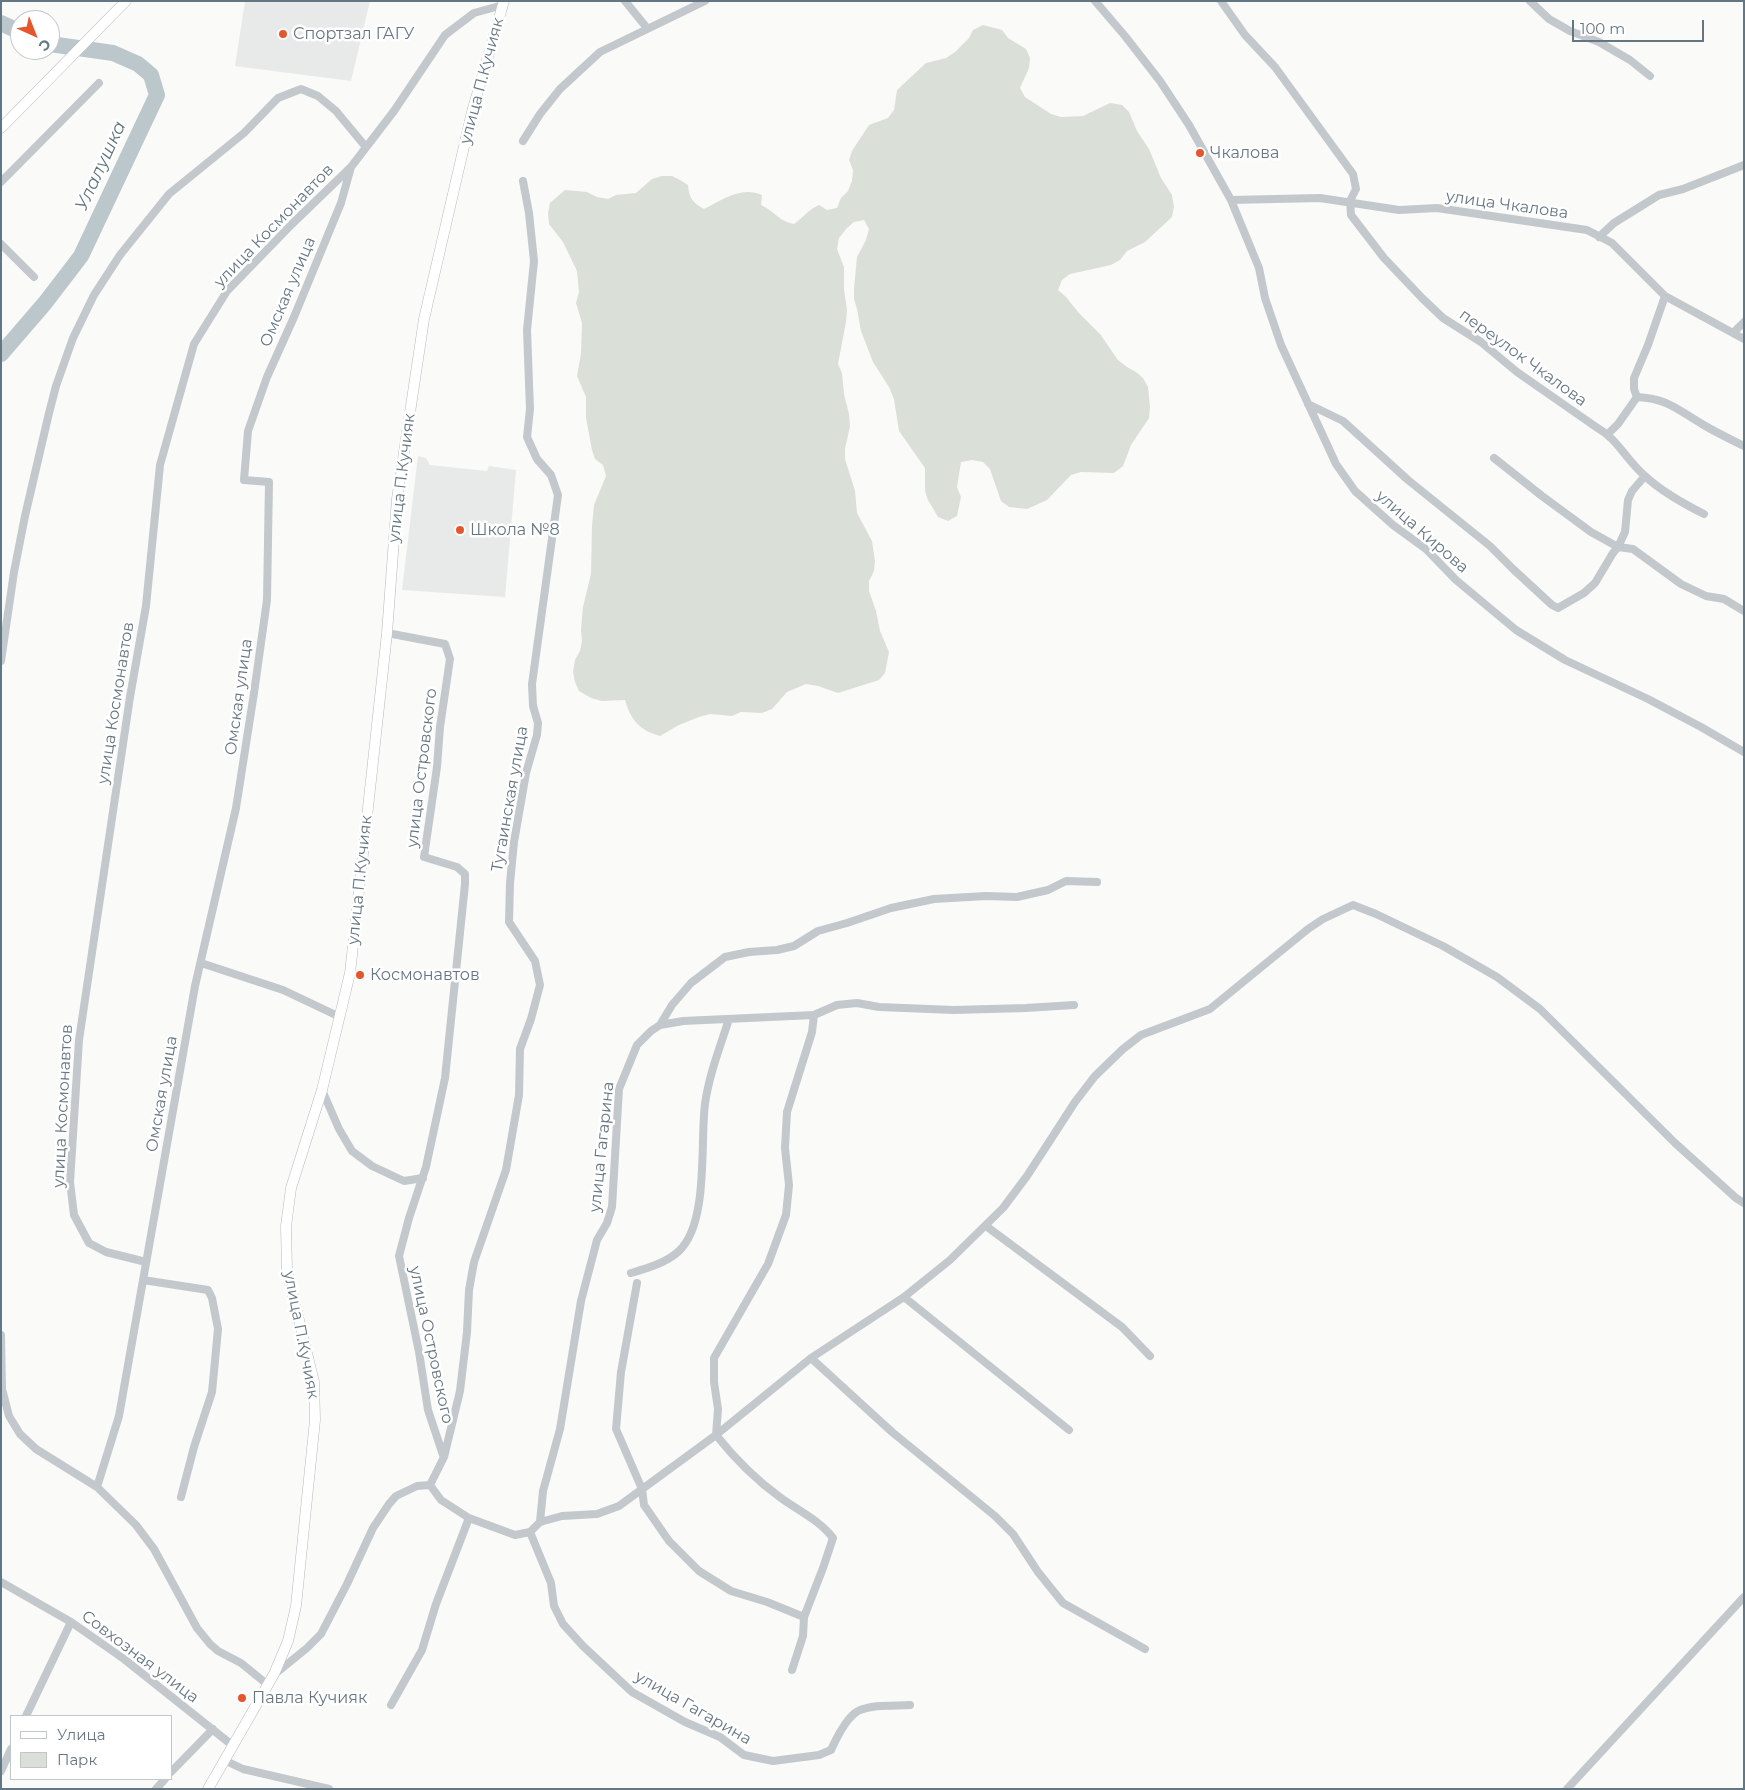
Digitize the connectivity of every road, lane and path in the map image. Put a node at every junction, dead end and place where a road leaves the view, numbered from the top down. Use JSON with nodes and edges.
{"nodes":[{"id":1,"x":126,"y":1,"type":"edge"},
{"id":2,"x":625,"y":1,"type":"edge"},
{"id":3,"x":705,"y":1,"type":"edge"},
{"id":4,"x":1095,"y":1,"type":"edge"},
{"id":5,"x":1221,"y":1,"type":"edge"},
{"id":6,"x":1530,"y":1,"type":"edge"},
{"id":7,"x":504,"y":3,"type":"edge"},
{"id":8,"x":647,"y":28,"type":"junction"},
{"id":9,"x":1650,"y":76,"type":"dead end"},
{"id":10,"x":100,"y":83,"type":"dead end"},
{"id":11,"x":1,"y":128,"type":"edge"},
{"id":12,"x":523,"y":141,"type":"dead end"},
{"id":13,"x":365,"y":146,"type":"junction"},
{"id":14,"x":1744,"y":165,"type":"edge"},
{"id":15,"x":351,"y":167,"type":"junction"},
{"id":16,"x":523,"y":181,"type":"dead end"},
{"id":17,"x":1,"y":182,"type":"edge"},
{"id":18,"x":1231,"y":200,"type":"junction"},
{"id":19,"x":1350,"y":201,"type":"junction"},
{"id":20,"x":1599,"y":237,"type":"junction"},
{"id":21,"x":1,"y":244,"type":"edge"},
{"id":22,"x":34,"y":277,"type":"dead end"},
{"id":23,"x":1665,"y":296,"type":"junction"},
{"id":24,"x":1744,"y":322,"type":"edge"},
{"id":25,"x":1733,"y":333,"type":"junction"},
{"id":26,"x":1744,"y":339,"type":"edge"},
{"id":27,"x":1637,"y":397,"type":"junction"},
{"id":28,"x":1308,"y":404,"type":"junction"},
{"id":29,"x":1608,"y":434,"type":"junction"},
{"id":30,"x":1744,"y":446,"type":"edge"},
{"id":31,"x":1494,"y":458,"type":"dead end"},
{"id":32,"x":1645,"y":476,"type":"junction"},
{"id":33,"x":1704,"y":514,"type":"dead end"},
{"id":34,"x":1618,"y":547,"type":"junction"},
{"id":35,"x":1744,"y":611,"type":"edge"},
{"id":36,"x":387,"y":633,"type":"junction"},
{"id":37,"x":1,"y":661,"type":"edge"},
{"id":38,"x":1744,"y":752,"type":"edge"},
{"id":39,"x":1097,"y":882,"type":"dead end"},
{"id":40,"x":201,"y":963,"type":"junction"},
{"id":41,"x":1074,"y":1005,"type":"dead end"},
{"id":42,"x":814,"y":1015,"type":"junction"},
{"id":43,"x":340,"y":1017,"type":"junction"},
{"id":44,"x":728,"y":1019,"type":"junction"},
{"id":45,"x":660,"y":1025,"type":"junction"},
{"id":46,"x":322,"y":1090,"type":"junction"},
{"id":47,"x":423,"y":1178,"type":"junction"},
{"id":48,"x":1744,"y":1203,"type":"edge"},
{"id":49,"x":986,"y":1226,"type":"junction"},
{"id":50,"x":146,"y":1262,"type":"junction"},
{"id":51,"x":631,"y":1273,"type":"dead end"},
{"id":52,"x":143,"y":1280,"type":"junction"},
{"id":53,"x":637,"y":1284,"type":"dead end"},
{"id":54,"x":904,"y":1297,"type":"junction"},
{"id":55,"x":1,"y":1335,"type":"edge"},
{"id":56,"x":1150,"y":1356,"type":"dead end"},
{"id":57,"x":811,"y":1358,"type":"junction"},
{"id":58,"x":1069,"y":1430,"type":"dead end"},
{"id":59,"x":716,"y":1435,"type":"junction"},
{"id":60,"x":444,"y":1456,"type":"junction"},
{"id":61,"x":430,"y":1485,"type":"junction"},
{"id":62,"x":97,"y":1487,"type":"junction"},
{"id":63,"x":642,"y":1489,"type":"junction"},
{"id":64,"x":181,"y":1497,"type":"dead end"},
{"id":65,"x":468,"y":1518,"type":"junction"},
{"id":66,"x":540,"y":1522,"type":"junction"},
{"id":67,"x":530,"y":1532,"type":"junction"},
{"id":68,"x":1,"y":1582,"type":"edge"},
{"id":69,"x":1744,"y":1597,"type":"edge"},
{"id":70,"x":804,"y":1617,"type":"junction"},
{"id":71,"x":72,"y":1622,"type":"junction"},
{"id":72,"x":1145,"y":1649,"type":"dead end"},
{"id":73,"x":792,"y":1670,"type":"dead end"},
{"id":74,"x":274,"y":1674,"type":"junction"},
{"id":75,"x":268,"y":1685,"type":"junction"},
{"id":76,"x":392,"y":1705,"type":"dead end"},
{"id":77,"x":910,"y":1705,"type":"dead end"},
{"id":78,"x":26,"y":1715,"type":"edge"},
{"id":79,"x":212,"y":1728,"type":"junction"},
{"id":80,"x":232,"y":1745,"type":"junction"},
{"id":81,"x":10,"y":1751,"type":"edge"},
{"id":82,"x":224,"y":1760,"type":"junction"},
{"id":83,"x":1,"y":1771,"type":"edge"},
{"id":84,"x":172,"y":1771,"type":"edge"},
{"id":85,"x":208,"y":1789,"type":"edge"},
{"id":86,"x":329,"y":1789,"type":"edge"},
{"id":87,"x":1567,"y":1789,"type":"edge"}],
"edges":[{"from":1,"to":11,"type":"street"},
{"from":2,"to":8,"type":"street"},
{"from":3,"to":8,"type":"street"},
{"from":4,"to":18,"type":"street","name":"улица Кирова"},
{"from":5,"to":19,"type":"street"},
{"from":6,"to":9,"type":"street"},
{"from":7,"to":13,"type":"street","name":"Омская улица"},
{"from":7,"to":36,"type":"street","name":"улица П.Кучияк"},
{"from":8,"to":12,"type":"street"},
{"from":10,"to":17,"type":"street"},
{"from":13,"to":15,"type":"street","name":"Омская улица"},
{"from":13,"to":37,"type":"street"},
{"from":14,"to":20,"type":"street"},
{"from":15,"to":40,"type":"street","name":"Омская улица"},
{"from":15,"to":50,"type":"street","name":"улица Космонавтов"},
{"from":16,"to":60,"type":"street","name":"Тугаинская улица"},
{"from":18,"to":19,"type":"street","name":"улица Чкалова"},
{"from":18,"to":28,"type":"street","name":"улица Кирова"},
{"from":19,"to":20,"type":"street","name":"улица Чкалова"},
{"from":19,"to":29,"type":"street","name":"переулок Чкалова"},
{"from":20,"to":23,"type":"street","name":"улица Чкалова"},
{"from":21,"to":22,"type":"street"},
{"from":23,"to":25,"type":"street","name":"улица Чкалова"},
{"from":23,"to":27,"type":"street"},
{"from":24,"to":25,"type":"street"},
{"from":25,"to":26,"type":"street","name":"улица Чкалова"},
{"from":27,"to":29,"type":"street"},
{"from":27,"to":30,"type":"street"},
{"from":28,"to":34,"type":"street"},
{"from":28,"to":38,"type":"street","name":"улица Кирова"},
{"from":29,"to":32,"type":"street","name":"переулок Чкалова"},
{"from":31,"to":34,"type":"street"},
{"from":32,"to":33,"type":"street","name":"переулок Чкалова"},
{"from":32,"to":34,"type":"street"},
{"from":34,"to":35,"type":"street"},
{"from":36,"to":43,"type":"street","name":"улица П.Кучияк"},
{"from":36,"to":47,"type":"street","name":"улица Островского"},
{"from":39,"to":45,"type":"street"},
{"from":40,"to":43,"type":"street"},
{"from":40,"to":50,"type":"street","name":"Омская улица"},
{"from":41,"to":42,"type":"street"},
{"from":42,"to":44,"type":"street"},
{"from":42,"to":59,"type":"street"},
{"from":43,"to":46,"type":"street","name":"улица П.Кучияк"},
{"from":44,"to":45,"type":"street"},
{"from":44,"to":51,"type":"street"},
{"from":45,"to":66,"type":"street","name":"улица Гагарина"},
{"from":46,"to":47,"type":"street"},
{"from":46,"to":74,"type":"street","name":"улица П.Кучияк"},
{"from":47,"to":60,"type":"street","name":"улица Островского"},
{"from":48,"to":49,"type":"street"},
{"from":49,"to":54,"type":"street"},
{"from":49,"to":56,"type":"street"},
{"from":50,"to":52,"type":"street","name":"Омская улица"},
{"from":52,"to":62,"type":"street","name":"Омская улица"},
{"from":52,"to":64,"type":"street"},
{"from":53,"to":63,"type":"street"},
{"from":54,"to":57,"type":"street"},
{"from":54,"to":58,"type":"street"},
{"from":55,"to":62,"type":"street"},
{"from":57,"to":59,"type":"street"},
{"from":57,"to":72,"type":"street"},
{"from":59,"to":63,"type":"street"},
{"from":59,"to":70,"type":"street"},
{"from":60,"to":61,"type":"street","name":"Тугаинская улица"},
{"from":61,"to":65,"type":"street"},
{"from":61,"to":74,"type":"street"},
{"from":62,"to":75,"type":"street"},
{"from":63,"to":66,"type":"street"},
{"from":63,"to":70,"type":"street"},
{"from":65,"to":67,"type":"street"},
{"from":65,"to":76,"type":"street"},
{"from":66,"to":67,"type":"street"},
{"from":67,"to":77,"type":"street","name":"улица Гагарина"},
{"from":68,"to":71,"type":"street","name":"Совхозная улица"},
{"from":69,"to":87,"type":"street"},
{"from":70,"to":73,"type":"street"},
{"from":71,"to":78,"type":"street"},
{"from":71,"to":79,"type":"street","name":"Совхозная улица"},
{"from":74,"to":75,"type":"street","name":"улица П.Кучияк"},
{"from":75,"to":80,"type":"street","name":"улица П.Кучияк"},
{"from":79,"to":80,"type":"street","name":"Совхозная улица"},
{"from":79,"to":84,"type":"street"},
{"from":80,"to":82,"type":"street","name":"улица П.Кучияк"},
{"from":81,"to":83,"type":"street"},
{"from":82,"to":85,"type":"street","name":"улица П.Кучияк"},
{"from":82,"to":86,"type":"street"}]}
